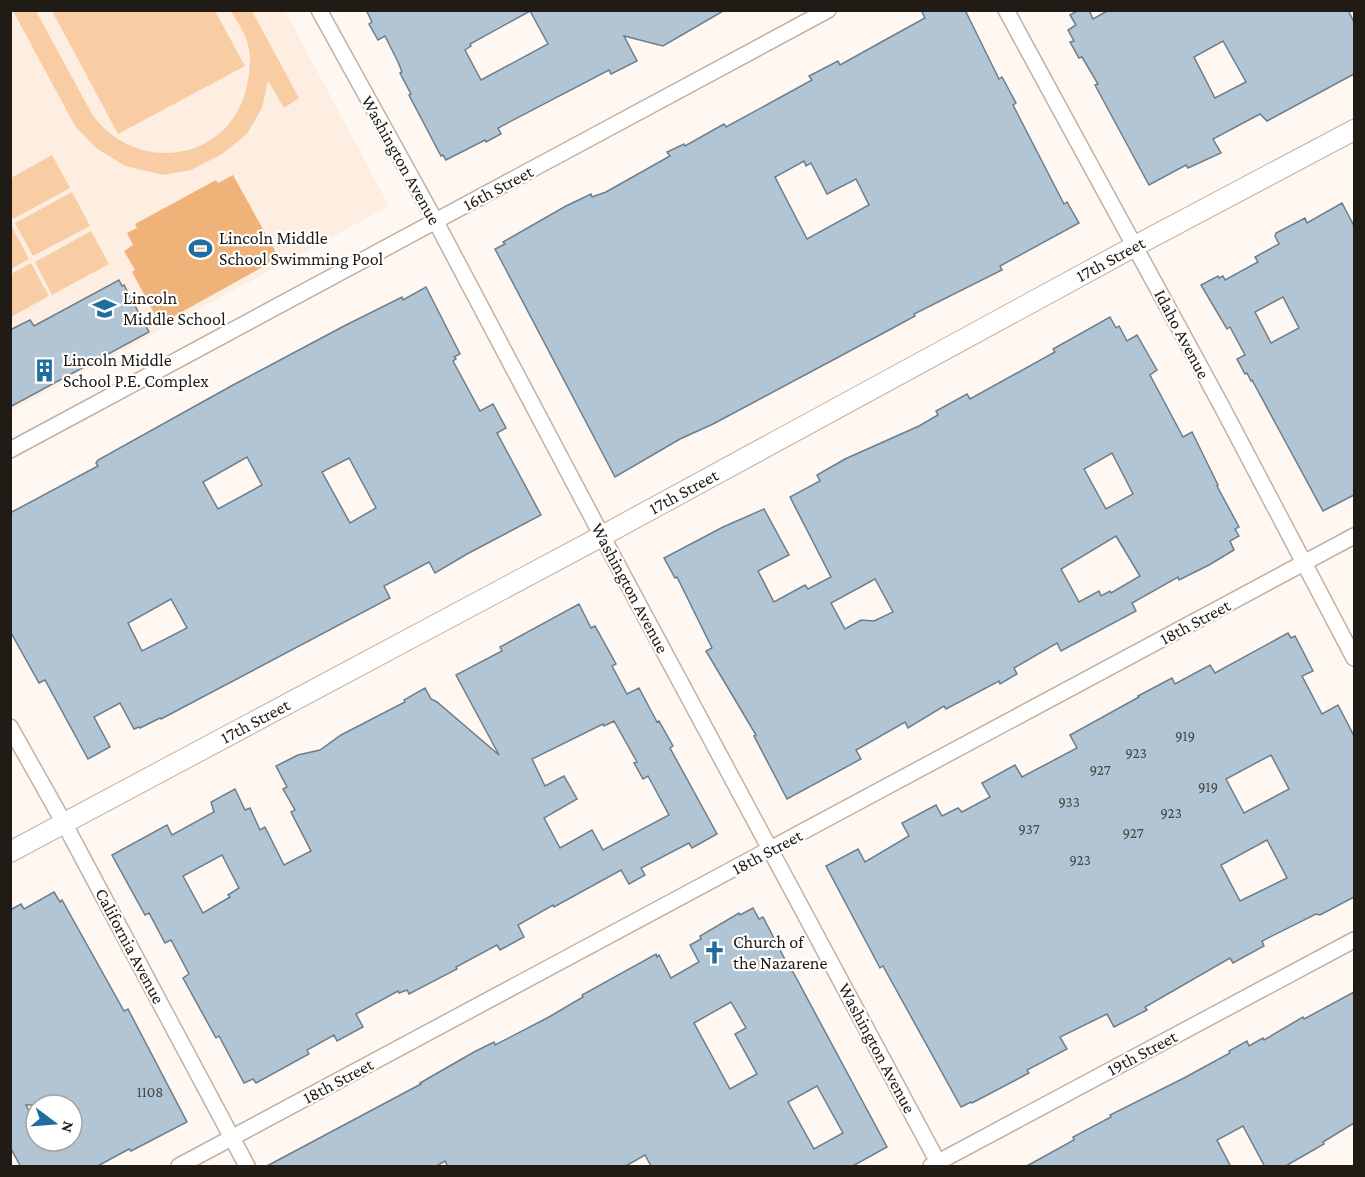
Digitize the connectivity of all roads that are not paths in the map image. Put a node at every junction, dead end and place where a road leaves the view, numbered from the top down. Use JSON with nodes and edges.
{"nodes":[{"id":1,"x":319,"y":10,"type":"edge"},
{"id":2,"x":828,"y":10,"type":"edge"},
{"id":3,"x":1006,"y":10,"type":"edge"},
{"id":4,"x":1354,"y":130,"type":"edge"},
{"id":5,"x":436,"y":222,"type":"junction"},
{"id":6,"x":1135,"y":246,"type":"junction"},
{"id":7,"x":10,"y":450,"type":"edge"},
{"id":8,"x":602,"y":536,"type":"junction"},
{"id":9,"x":1354,"y":536,"type":"edge"},
{"id":10,"x":1304,"y":562,"type":"junction"},
{"id":11,"x":1354,"y":658,"type":"edge"},
{"id":12,"x":10,"y":727,"type":"edge"},
{"id":13,"x":64,"y":823,"type":"junction"},
{"id":14,"x":771,"y":851,"type":"junction"},
{"id":15,"x":10,"y":852,"type":"edge"},
{"id":16,"x":1354,"y":940,"type":"edge"},
{"id":17,"x":232,"y":1138,"type":"junction"},
{"id":18,"x":936,"y":1165,"type":"edge"},
{"id":19,"x":179,"y":1167,"type":"edge"},
{"id":20,"x":247,"y":1167,"type":"edge"}],
"edges":[{"from":1,"to":5,"type":"street","name":"Washington Avenue"},
{"from":2,"to":5,"type":"street","name":"16th Street"},
{"from":3,"to":6,"type":"street","name":"Idaho Avenue"},
{"from":4,"to":6,"type":"street","name":"17th Street"},
{"from":5,"to":7,"type":"street","name":"16th Street"},
{"from":5,"to":8,"type":"street","name":"Washington Avenue"},
{"from":6,"to":8,"type":"street","name":"17th Street"},
{"from":6,"to":10,"type":"street","name":"Idaho Avenue"},
{"from":8,"to":13,"type":"street","name":"17th Street"},
{"from":8,"to":14,"type":"street","name":"Washington Avenue"},
{"from":9,"to":10,"type":"street","name":"18th Street"},
{"from":10,"to":11,"type":"street","name":"Idaho Avenue"},
{"from":10,"to":14,"type":"street","name":"18th Street"},
{"from":12,"to":13,"type":"street","name":"California Avenue"},
{"from":13,"to":15,"type":"street","name":"17th Street"},
{"from":13,"to":17,"type":"street","name":"California Avenue"},
{"from":14,"to":17,"type":"street","name":"18th Street"},
{"from":14,"to":18,"type":"street","name":"Washington Avenue"},
{"from":16,"to":18,"type":"street","name":"19th Street"},
{"from":17,"to":19,"type":"street","name":"18th Street"},
{"from":17,"to":20,"type":"street","name":"California Avenue"}]}
